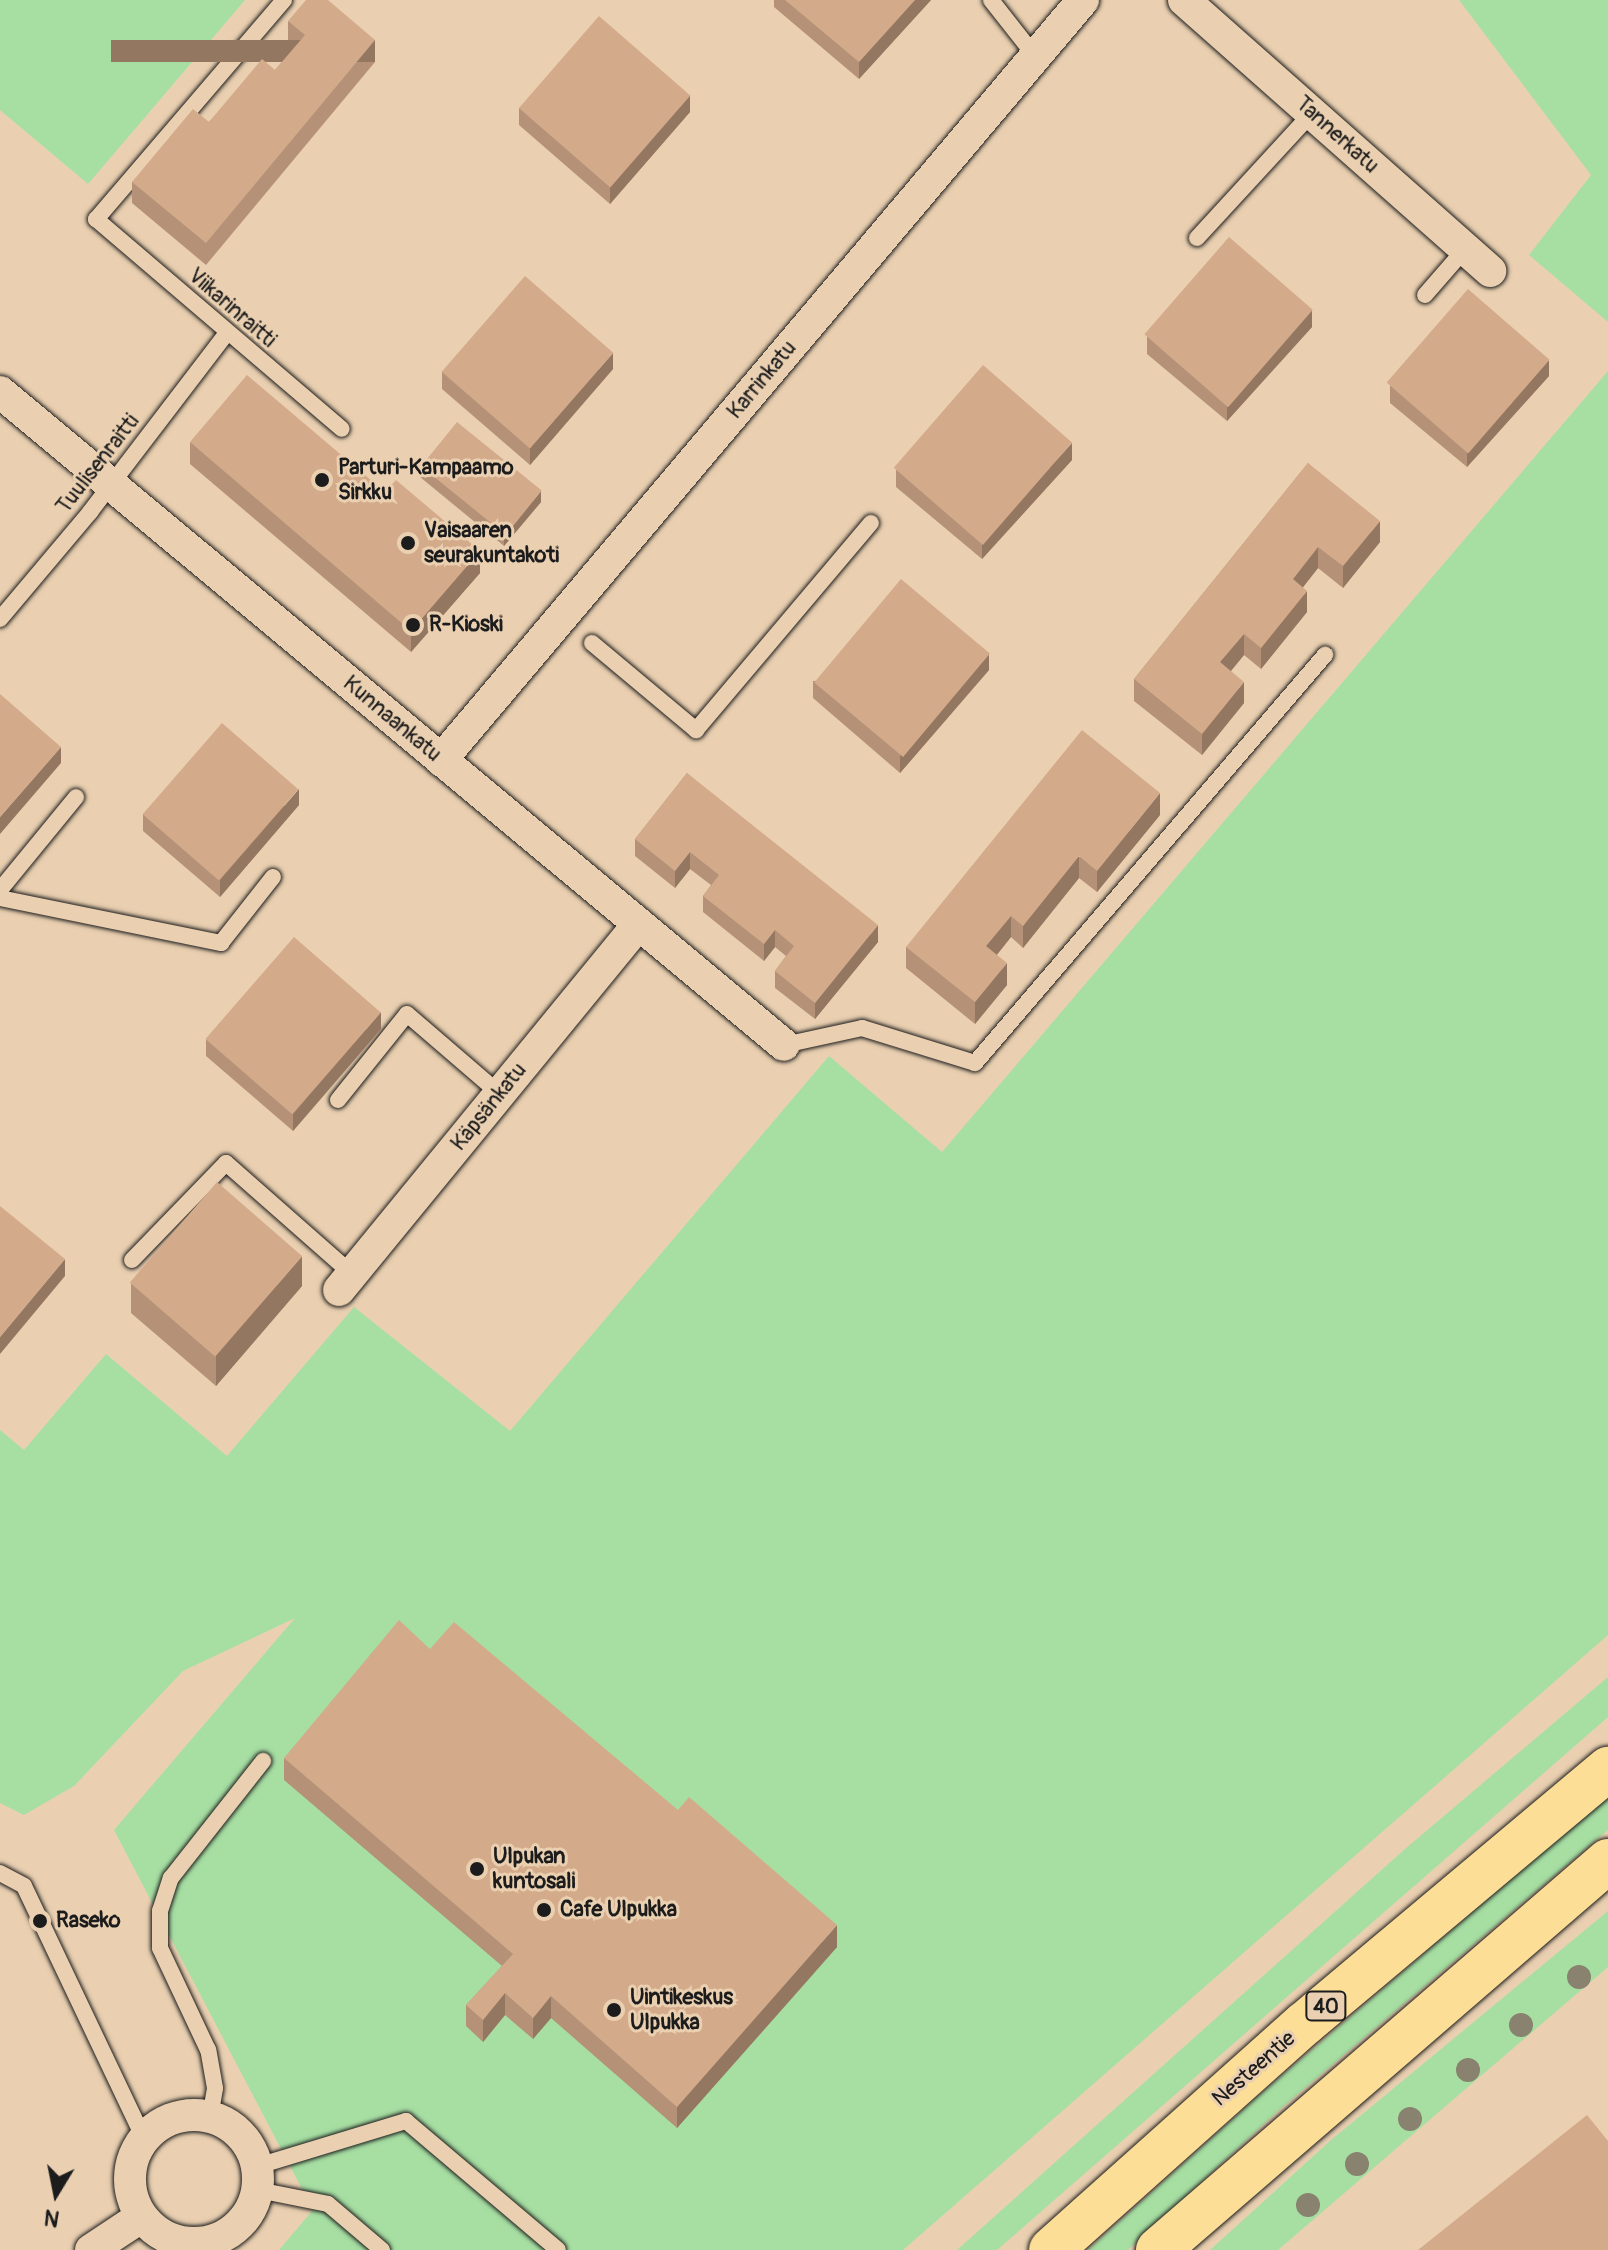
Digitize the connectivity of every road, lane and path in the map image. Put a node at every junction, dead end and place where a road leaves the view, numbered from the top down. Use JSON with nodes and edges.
{"nodes":[{"id":1,"x":284,"y":0,"type":"edge"},
{"id":2,"x":991,"y":0,"type":"edge"},
{"id":3,"x":1083,"y":0,"type":"edge"},
{"id":4,"x":1184,"y":0,"type":"edge"},
{"id":5,"x":1035,"y":56,"type":"junction"},
{"id":6,"x":1312,"y":113,"type":"junction"},
{"id":7,"x":1197,"y":238,"type":"dead end"},
{"id":8,"x":1465,"y":249,"type":"junction"},
{"id":9,"x":1490,"y":271,"type":"dead end"},
{"id":10,"x":1425,"y":295,"type":"dead end"},
{"id":11,"x":227,"y":333,"type":"junction"},
{"id":12,"x":0,"y":392,"type":"edge"},
{"id":13,"x":342,"y":429,"type":"dead end"},
{"id":14,"x":111,"y":485,"type":"junction"},
{"id":15,"x":871,"y":523,"type":"dead end"},
{"id":16,"x":0,"y":619,"type":"edge"},
{"id":17,"x":592,"y":643,"type":"dead end"},
{"id":18,"x":1325,"y":655,"type":"dead end"},
{"id":19,"x":441,"y":760,"type":"junction"},
{"id":20,"x":76,"y":797,"type":"dead end"},
{"id":21,"x":273,"y":877,"type":"dead end"},
{"id":22,"x":0,"y":890,"type":"edge"},
{"id":23,"x":0,"y":898,"type":"edge"},
{"id":24,"x":639,"y":924,"type":"junction"},
{"id":25,"x":784,"y":1045,"type":"joint"},
{"id":26,"x":500,"y":1094,"type":"junction"},
{"id":27,"x":338,"y":1100,"type":"dead end"},
{"id":28,"x":132,"y":1260,"type":"dead end"},
{"id":29,"x":346,"y":1282,"type":"joint"},
{"id":30,"x":263,"y":1761,"type":"dead end"},
{"id":31,"x":1608,"y":1769,"type":"edge"},
{"id":32,"x":1608,"y":1861,"type":"edge"},
{"id":33,"x":0,"y":1873,"type":"edge"},
{"id":34,"x":210,"y":2117,"type":"junction"},
{"id":35,"x":144,"y":2139,"type":"junction"},
{"id":36,"x":258,"y":2178,"type":"junction"},
{"id":37,"x":141,"y":2217,"type":"junction"},
{"id":38,"x":91,"y":2250,"type":"edge"},
{"id":39,"x":382,"y":2250,"type":"edge"},
{"id":40,"x":558,"y":2250,"type":"edge"},
{"id":41,"x":1051,"y":2250,"type":"edge"},
{"id":42,"x":1158,"y":2250,"type":"edge"}],
"edges":[{"from":1,"to":11,"type":"lane","name":"Viikarinraitti"},
{"from":2,"to":5,"type":"lane"},
{"from":3,"to":5,"type":"street","name":"Karrinkatu"},
{"from":4,"to":6,"type":"street","name":"Tannerkatu"},
{"from":5,"to":19,"type":"street","name":"Karrinkatu"},
{"from":6,"to":7,"type":"lane"},
{"from":6,"to":8,"type":"street","name":"Tannerkatu"},
{"from":8,"to":9,"type":"street","name":"Tannerkatu"},
{"from":8,"to":10,"type":"lane"},
{"from":11,"to":13,"type":"lane","name":"Viikarinraitti"},
{"from":11,"to":14,"type":"lane","name":"Tuulisenraitti"},
{"from":12,"to":14,"type":"street","name":"Kunnaankatu"},
{"from":14,"to":16,"type":"lane","name":"Tuulisenraitti"},
{"from":14,"to":19,"type":"street","name":"Kunnaankatu"},
{"from":15,"to":17,"type":"lane"},
{"from":18,"to":25,"type":"lane"},
{"from":19,"to":24,"type":"street","name":"Kunnaankatu"},
{"from":20,"to":22,"type":"lane"},
{"from":21,"to":23,"type":"lane"},
{"from":24,"to":25,"type":"street","name":"Kunnaankatu"},
{"from":24,"to":26,"type":"street","name":"Käpsänkatu"},
{"from":26,"to":27,"type":"lane"},
{"from":26,"to":29,"type":"street","name":"Käpsänkatu"},
{"from":28,"to":29,"type":"lane"},
{"from":30,"to":34,"type":"lane"},
{"from":31,"to":41,"type":"main road","name":"Nesteentie","number":"40"},
{"from":32,"to":42,"type":"main road"},
{"from":33,"to":35,"type":"lane"},
{"from":34,"to":35,"type":"street"},
{"from":34,"to":36,"type":"street"},
{"from":35,"to":37,"type":"street"},
{"from":36,"to":37,"type":"street"},
{"from":36,"to":39,"type":"lane"},
{"from":36,"to":40,"type":"lane"},
{"from":37,"to":38,"type":"street"}]}
